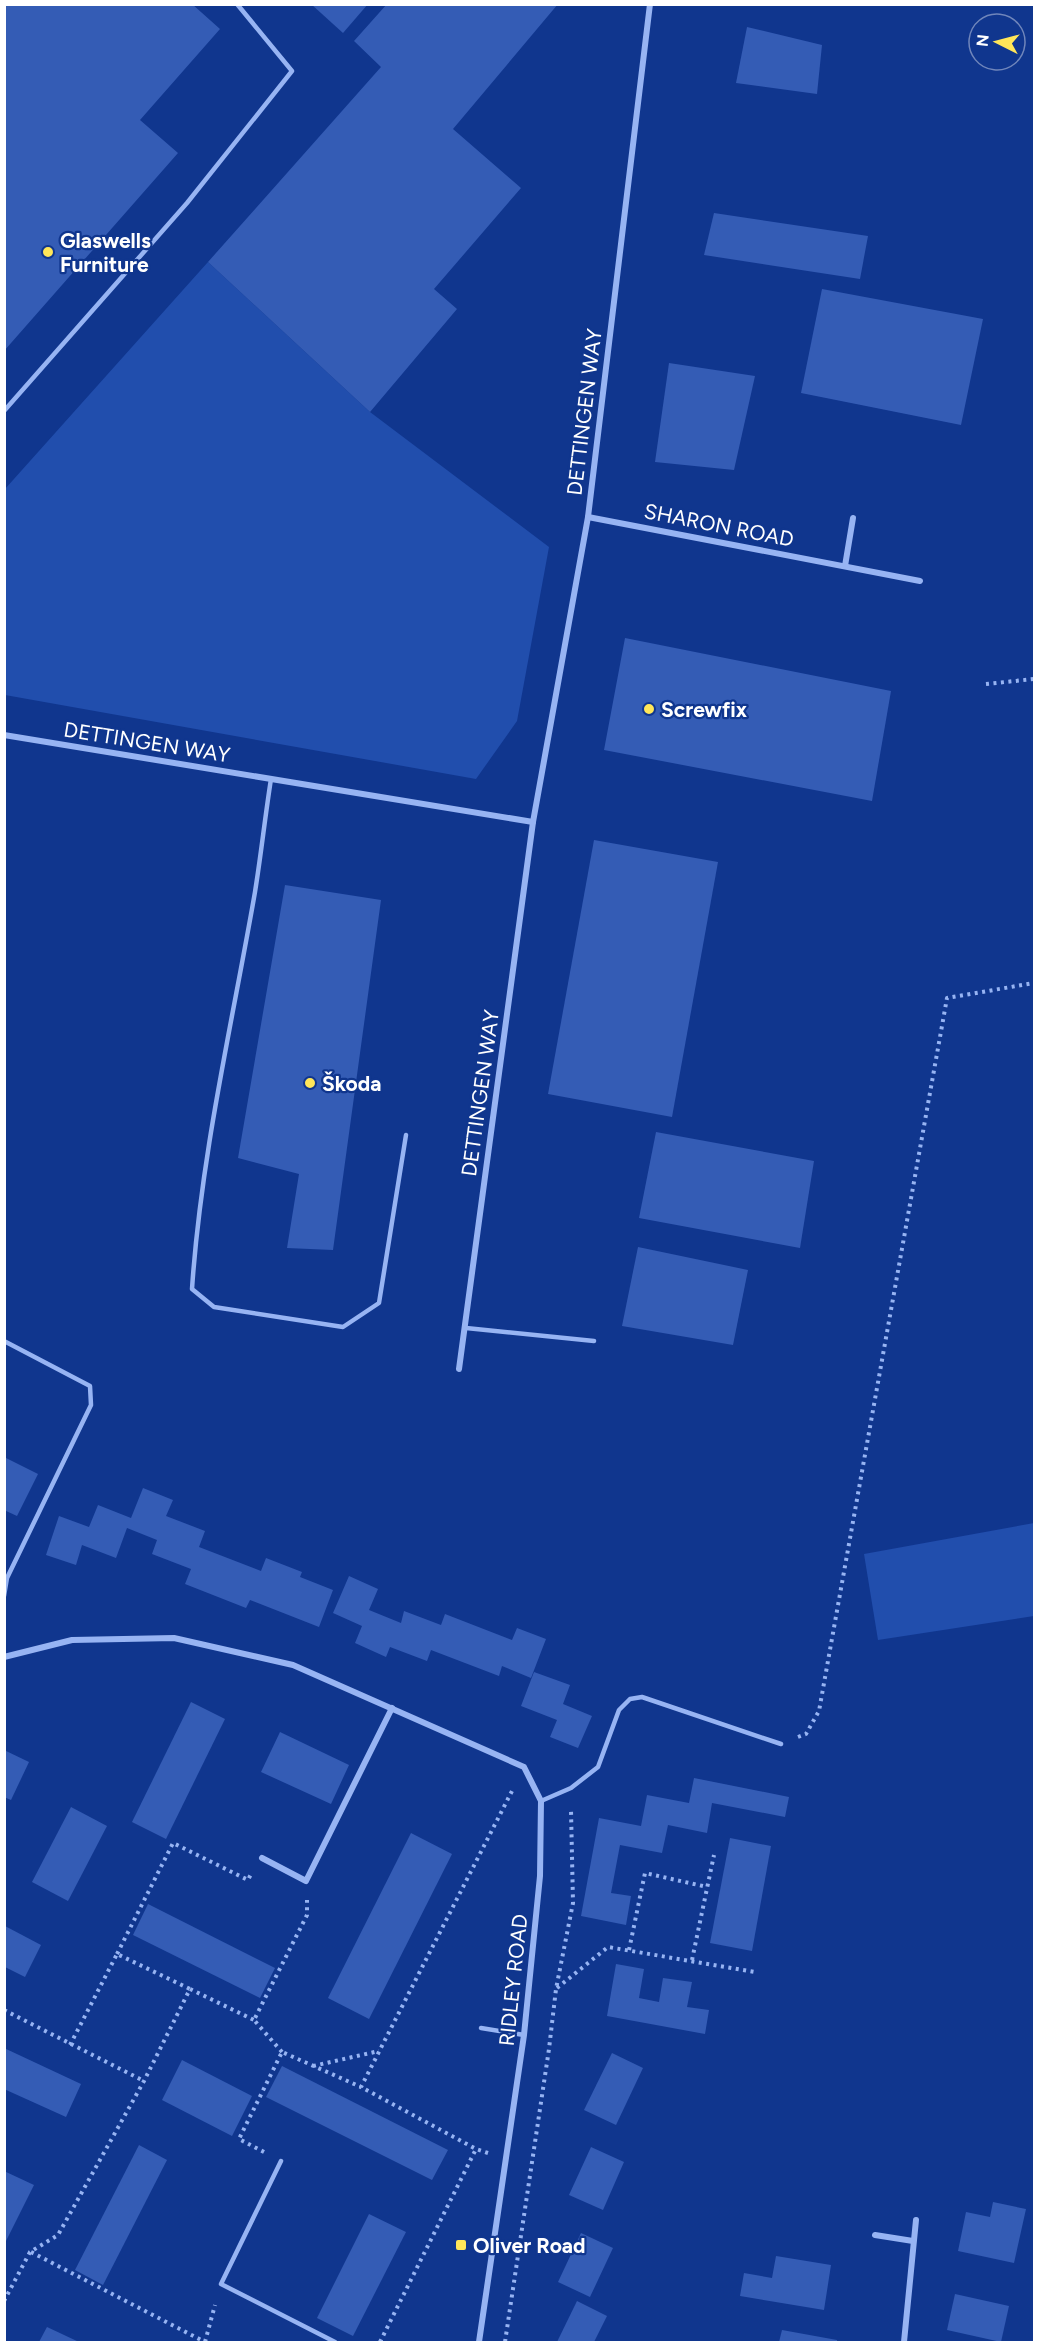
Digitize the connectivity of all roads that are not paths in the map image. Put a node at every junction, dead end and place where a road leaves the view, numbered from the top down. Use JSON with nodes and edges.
{"nodes":[{"id":1,"x":237,"y":4,"type":"edge"},
{"id":2,"x":650,"y":4,"type":"edge"},
{"id":3,"x":4,"y":411,"type":"edge"},
{"id":4,"x":588,"y":517,"type":"junction"},
{"id":5,"x":853,"y":518,"type":"dead end"},
{"id":6,"x":844,"y":566,"type":"junction"},
{"id":7,"x":920,"y":581,"type":"dead end"},
{"id":8,"x":4,"y":735,"type":"edge"},
{"id":9,"x":271,"y":779,"type":"junction"},
{"id":10,"x":533,"y":822,"type":"junction"},
{"id":11,"x":406,"y":1135,"type":"dead end"},
{"id":12,"x":466,"y":1328,"type":"junction"},
{"id":13,"x":4,"y":1341,"type":"edge"},
{"id":14,"x":594,"y":1341,"type":"dead end"},
{"id":15,"x":459,"y":1369,"type":"dead end"},
{"id":16,"x":4,"y":1596,"type":"edge"},
{"id":17,"x":4,"y":1657,"type":"edge"},
{"id":18,"x":392,"y":1708,"type":"junction"},
{"id":19,"x":781,"y":1744,"type":"road end"},
{"id":20,"x":541,"y":1801,"type":"junction"},
{"id":21,"x":262,"y":1858,"type":"road end"},
{"id":22,"x":481,"y":2028,"type":"dead end"},
{"id":23,"x":524,"y":2035,"type":"junction"},
{"id":24,"x":281,"y":2161,"type":"road end"},
{"id":25,"x":916,"y":2220,"type":"dead end"},
{"id":26,"x":876,"y":2235,"type":"dead end"},
{"id":27,"x":914,"y":2241,"type":"junction"},
{"id":28,"x":335,"y":2343,"type":"edge"},
{"id":29,"x":479,"y":2343,"type":"edge"},
{"id":30,"x":904,"y":2343,"type":"edge"}],
"edges":[{"from":1,"to":3,"type":"lane"},
{"from":2,"to":4,"type":"street","name":"DETTINGEN WAY"},
{"from":4,"to":6,"type":"street","name":"SHARON ROAD"},
{"from":4,"to":10,"type":"street","name":"DETTINGEN WAY"},
{"from":5,"to":6,"type":"street"},
{"from":6,"to":7,"type":"street","name":"SHARON ROAD"},
{"from":8,"to":9,"type":"street","name":"DETTINGEN WAY"},
{"from":9,"to":10,"type":"street","name":"DETTINGEN WAY"},
{"from":9,"to":11,"type":"lane"},
{"from":10,"to":12,"type":"street","name":"DETTINGEN WAY"},
{"from":12,"to":14,"type":"lane"},
{"from":12,"to":15,"type":"street","name":"DETTINGEN WAY"},
{"from":13,"to":16,"type":"lane"},
{"from":17,"to":18,"type":"street"},
{"from":18,"to":20,"type":"street","name":"RIDLEY ROAD"},
{"from":18,"to":21,"type":"street"},
{"from":19,"to":20,"type":"lane"},
{"from":20,"to":23,"type":"street","name":"RIDLEY ROAD"},
{"from":22,"to":23,"type":"lane"},
{"from":23,"to":29,"type":"street","name":"RIDLEY ROAD"},
{"from":24,"to":28,"type":"lane"},
{"from":25,"to":27,"type":"street"},
{"from":26,"to":27,"type":"street"},
{"from":27,"to":30,"type":"street"}]}
